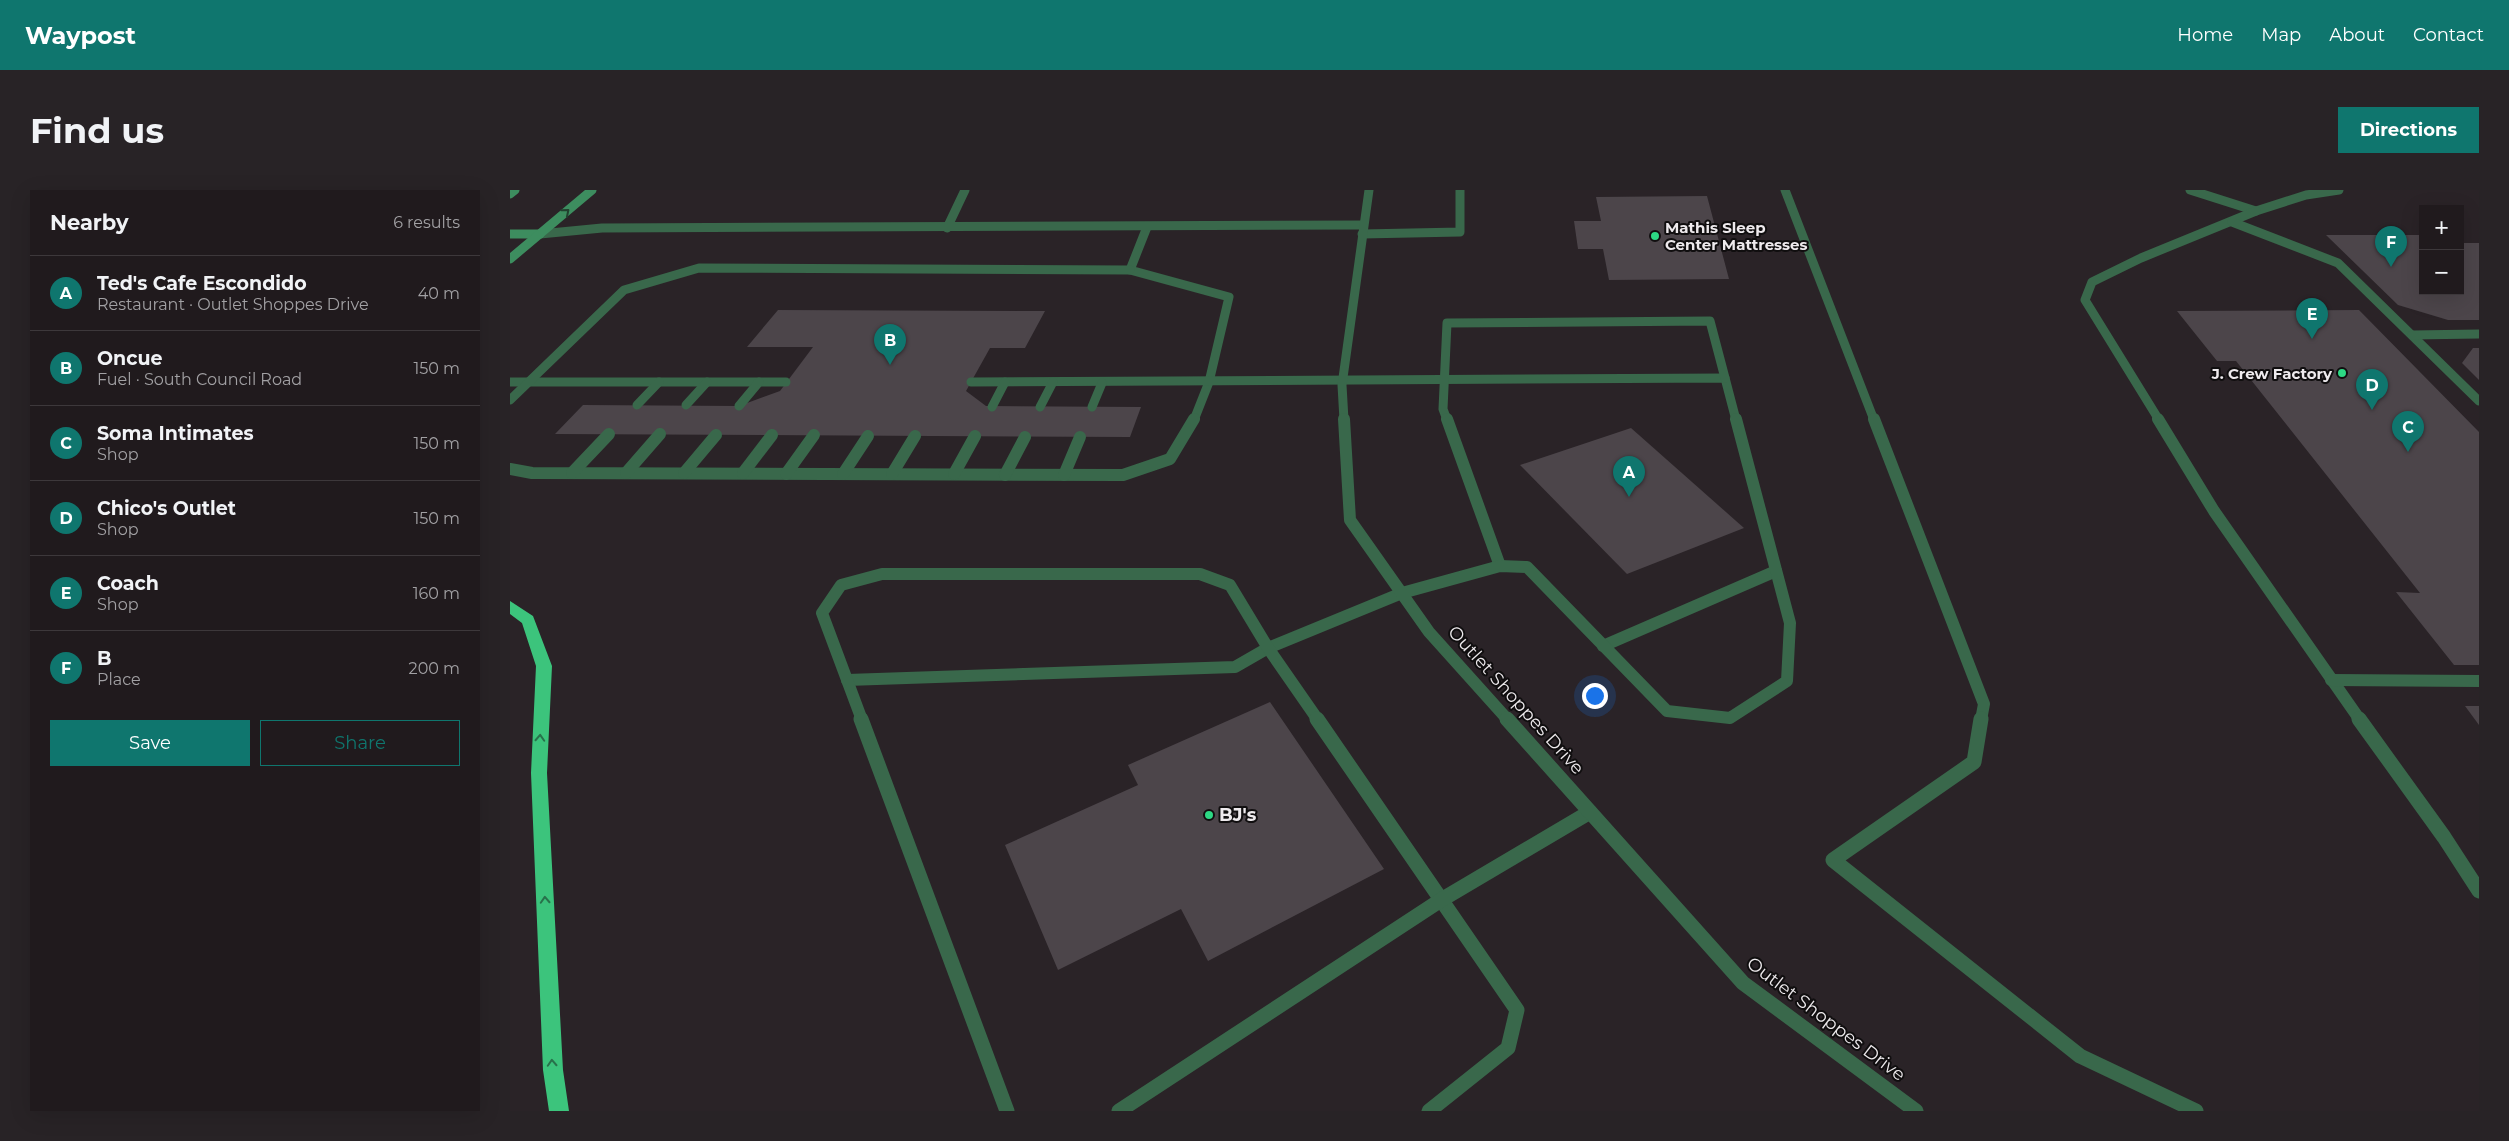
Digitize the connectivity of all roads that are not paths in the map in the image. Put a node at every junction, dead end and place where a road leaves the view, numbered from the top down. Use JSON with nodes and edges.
{"nodes":[{"id":1,"x":515,"y":190,"type":"edge"},
{"id":2,"x":592,"y":190,"type":"edge"},
{"id":3,"x":965,"y":190,"type":"edge"},
{"id":4,"x":1369,"y":190,"type":"edge"},
{"id":5,"x":1460,"y":190,"type":"edge"},
{"id":6,"x":1784,"y":190,"type":"edge"},
{"id":7,"x":2190,"y":190,"type":"edge"},
{"id":8,"x":2338,"y":190,"type":"edge"},
{"id":9,"x":2302,"y":192,"type":"edge"},
{"id":10,"x":510,"y":194,"type":"edge"},
{"id":11,"x":2256,"y":211,"type":"junction"},
{"id":12,"x":2232,"y":222,"type":"junction"},
{"id":13,"x":1147,"y":227,"type":"junction"},
{"id":14,"x":947,"y":228,"type":"junction"},
{"id":15,"x":1363,"y":230,"type":"junction"},
{"id":16,"x":510,"y":234,"type":"edge"},
{"id":17,"x":540,"y":234,"type":"junction"},
{"id":18,"x":510,"y":259,"type":"edge"},
{"id":19,"x":1130,"y":270,"type":"junction"},
{"id":20,"x":2479,"y":334,"type":"edge"},
{"id":21,"x":2412,"y":335,"type":"junction"},
{"id":22,"x":1725,"y":378,"type":"junction"},
{"id":23,"x":1442,"y":380,"type":"junction"},
{"id":24,"x":510,"y":382,"type":"edge"},
{"id":25,"x":527,"y":382,"type":"junction"},
{"id":26,"x":659,"y":382,"type":"junction"},
{"id":27,"x":708,"y":382,"type":"junction"},
{"id":28,"x":759,"y":382,"type":"junction"},
{"id":29,"x":786,"y":382,"type":"dead end"},
{"id":30,"x":970,"y":382,"type":"dead end"},
{"id":31,"x":1005,"y":382,"type":"junction"},
{"id":32,"x":1053,"y":382,"type":"junction"},
{"id":33,"x":1209,"y":382,"type":"junction"},
{"id":34,"x":1342,"y":382,"type":"junction"},
{"id":35,"x":1102,"y":383,"type":"junction"},
{"id":36,"x":510,"y":400,"type":"edge"},
{"id":37,"x":2479,"y":400,"type":"edge"},
{"id":38,"x":637,"y":405,"type":"dead end"},
{"id":39,"x":686,"y":406,"type":"dead end"},
{"id":40,"x":740,"y":406,"type":"dead end"},
{"id":41,"x":992,"y":407,"type":"dead end"},
{"id":42,"x":1040,"y":407,"type":"dead end"},
{"id":43,"x":1092,"y":407,"type":"dead end"},
{"id":44,"x":609,"y":434,"type":"dead end"},
{"id":45,"x":660,"y":434,"type":"dead end"},
{"id":46,"x":716,"y":435,"type":"dead end"},
{"id":47,"x":772,"y":435,"type":"dead end"},
{"id":48,"x":814,"y":435,"type":"dead end"},
{"id":49,"x":868,"y":436,"type":"dead end"},
{"id":50,"x":915,"y":436,"type":"dead end"},
{"id":51,"x":975,"y":436,"type":"dead end"},
{"id":52,"x":1025,"y":437,"type":"dead end"},
{"id":53,"x":1080,"y":437,"type":"dead end"},
{"id":54,"x":510,"y":469,"type":"edge"},
{"id":55,"x":572,"y":473,"type":"junction"},
{"id":56,"x":626,"y":473,"type":"junction"},
{"id":57,"x":684,"y":473,"type":"junction"},
{"id":58,"x":743,"y":473,"type":"junction"},
{"id":59,"x":786,"y":474,"type":"junction"},
{"id":60,"x":843,"y":474,"type":"junction"},
{"id":61,"x":892,"y":474,"type":"junction"},
{"id":62,"x":954,"y":474,"type":"junction"},
{"id":63,"x":1005,"y":474,"type":"junction"},
{"id":64,"x":1064,"y":474,"type":"junction"},
{"id":65,"x":1500,"y":566,"type":"junction"},
{"id":66,"x":1776,"y":571,"type":"junction"},
{"id":67,"x":1402,"y":593,"type":"junction"},
{"id":68,"x":510,"y":606,"type":"edge"},
{"id":69,"x":1604,"y":646,"type":"junction"},
{"id":70,"x":1268,"y":648,"type":"junction"},
{"id":71,"x":847,"y":680,"type":"junction"},
{"id":72,"x":2331,"y":680,"type":"junction"},
{"id":73,"x":2479,"y":681,"type":"edge"},
{"id":74,"x":1590,"y":812,"type":"junction"},
{"id":75,"x":2479,"y":891,"type":"edge"},
{"id":76,"x":1441,"y":900,"type":"junction"},
{"id":77,"x":559,"y":1111,"type":"edge"},
{"id":78,"x":1007,"y":1111,"type":"edge"},
{"id":79,"x":1119,"y":1111,"type":"edge"},
{"id":80,"x":1429,"y":1111,"type":"edge"},
{"id":81,"x":1916,"y":1111,"type":"edge"},
{"id":82,"x":2196,"y":1111,"type":"edge"}],
"edges":[{"from":1,"to":10,"type":"main road"},
{"from":17,"to":2,"type":"main road","one_way":true},
{"from":3,"to":14,"type":"street"},
{"from":4,"to":15,"type":"street","name":"Outlet Shoppes Drive"},
{"from":5,"to":15,"type":"street"},
{"from":6,"to":82,"type":"street"},
{"from":7,"to":11,"type":"street"},
{"from":8,"to":9,"type":"street"},
{"from":9,"to":11,"type":"street"},
{"from":11,"to":12,"type":"street"},
{"from":12,"to":21,"type":"street"},
{"from":12,"to":72,"type":"street"},
{"from":13,"to":14,"type":"street"},
{"from":13,"to":15,"type":"street"},
{"from":13,"to":19,"type":"street"},
{"from":14,"to":17,"type":"street"},
{"from":15,"to":34,"type":"street","name":"Outlet Shoppes Drive"},
{"from":16,"to":17,"type":"main road"},
{"from":17,"to":18,"type":"main road"},
{"from":19,"to":25,"type":"street"},
{"from":19,"to":33,"type":"street"},
{"from":20,"to":21,"type":"street"},
{"from":21,"to":37,"type":"street"},
{"from":22,"to":23,"type":"street"},
{"from":22,"to":23,"type":"street"},
{"from":22,"to":66,"type":"street"},
{"from":23,"to":34,"type":"street"},
{"from":23,"to":65,"type":"street"},
{"from":24,"to":25,"type":"street"},
{"from":25,"to":26,"type":"street"},
{"from":25,"to":36,"type":"street"},
{"from":26,"to":27,"type":"street"},
{"from":26,"to":38,"type":"street"},
{"from":27,"to":28,"type":"street"},
{"from":27,"to":39,"type":"street"},
{"from":28,"to":29,"type":"street"},
{"from":28,"to":40,"type":"street"},
{"from":30,"to":31,"type":"street"},
{"from":31,"to":32,"type":"street"},
{"from":31,"to":41,"type":"street"},
{"from":32,"to":35,"type":"street"},
{"from":32,"to":42,"type":"street"},
{"from":33,"to":34,"type":"street"},
{"from":33,"to":35,"type":"street"},
{"from":33,"to":64,"type":"street"},
{"from":34,"to":67,"type":"street","name":"Outlet Shoppes Drive"},
{"from":35,"to":43,"type":"street"},
{"from":44,"to":55,"type":"street"},
{"from":45,"to":56,"type":"street"},
{"from":46,"to":57,"type":"street"},
{"from":47,"to":58,"type":"street"},
{"from":48,"to":59,"type":"street"},
{"from":49,"to":60,"type":"street"},
{"from":50,"to":61,"type":"street"},
{"from":51,"to":62,"type":"street"},
{"from":52,"to":63,"type":"street"},
{"from":53,"to":64,"type":"street"},
{"from":54,"to":55,"type":"street"},
{"from":55,"to":56,"type":"street"},
{"from":56,"to":57,"type":"street"},
{"from":57,"to":58,"type":"street"},
{"from":58,"to":59,"type":"street"},
{"from":59,"to":60,"type":"street"},
{"from":60,"to":61,"type":"street"},
{"from":61,"to":62,"type":"street"},
{"from":62,"to":63,"type":"street"},
{"from":63,"to":64,"type":"street"},
{"from":65,"to":67,"type":"street"},
{"from":65,"to":69,"type":"street"},
{"from":66,"to":69,"type":"street"},
{"from":66,"to":69,"type":"street"},
{"from":67,"to":70,"type":"street"},
{"from":67,"to":74,"type":"street","name":"Outlet Shoppes Drive"},
{"from":77,"to":68,"type":"highway","one_way":true},
{"from":70,"to":71,"type":"street"},
{"from":70,"to":71,"type":"street"},
{"from":70,"to":76,"type":"street"},
{"from":71,"to":78,"type":"street"},
{"from":72,"to":73,"type":"street"},
{"from":72,"to":75,"type":"street"},
{"from":74,"to":76,"type":"street"},
{"from":74,"to":81,"type":"street","name":"Outlet Shoppes Drive"},
{"from":76,"to":79,"type":"street"},
{"from":76,"to":80,"type":"street"}]}
